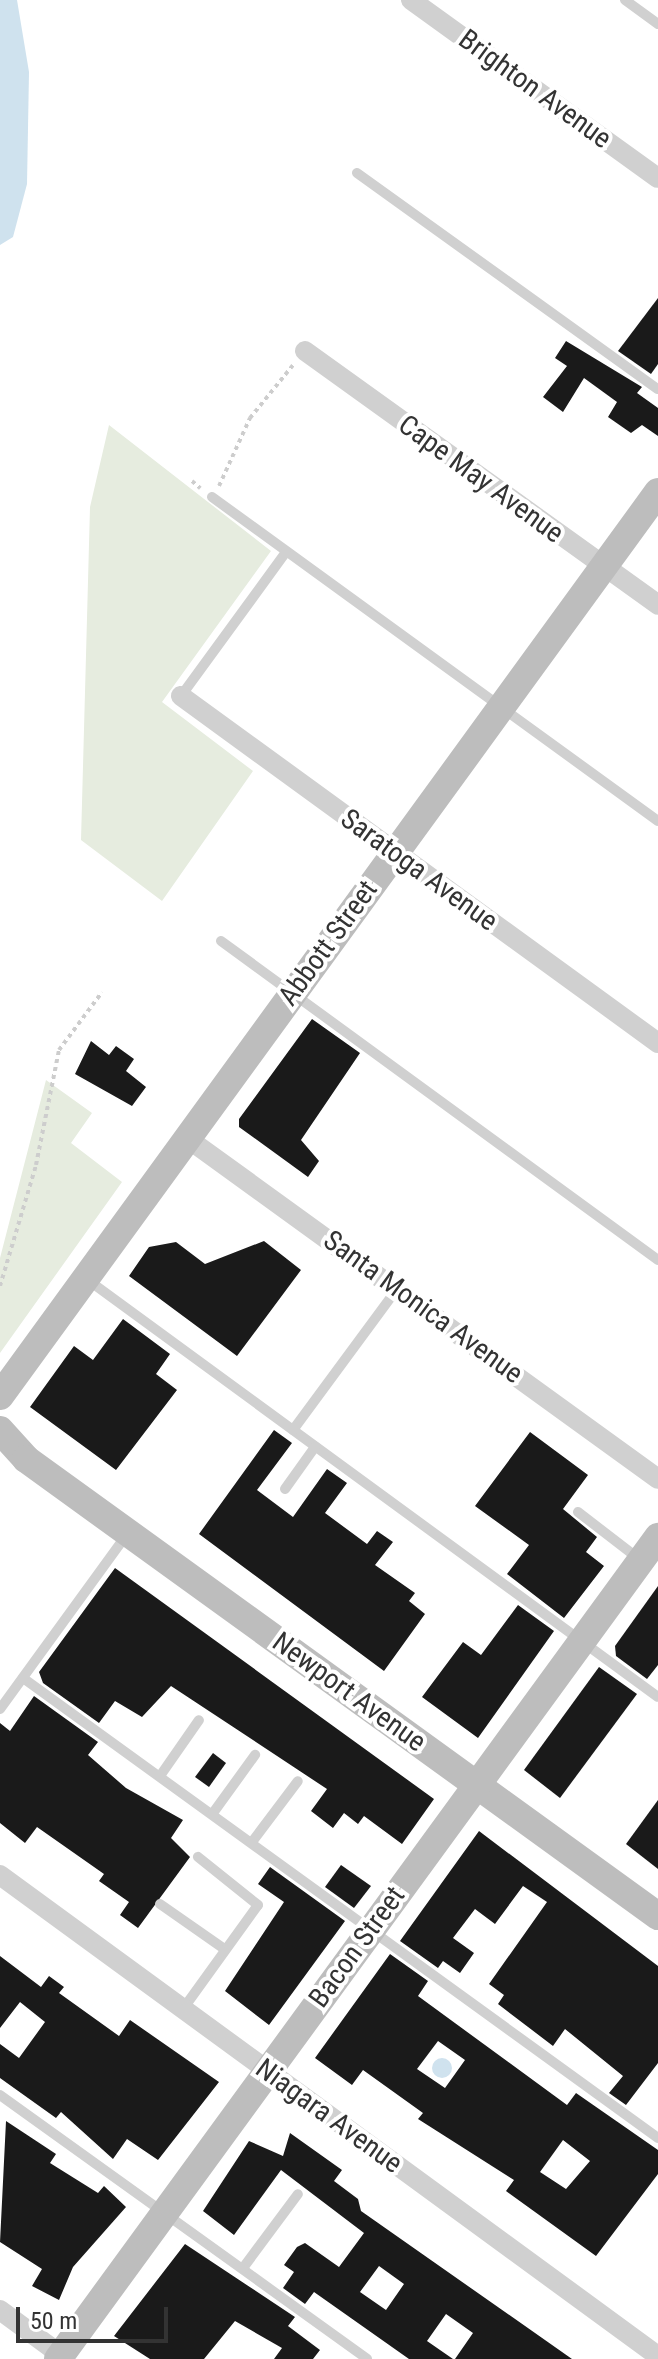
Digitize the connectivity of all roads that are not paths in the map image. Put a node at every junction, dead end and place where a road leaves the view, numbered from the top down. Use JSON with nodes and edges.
{"nodes":[{"id":1,"x":411,"y":0,"type":"edge"},
{"id":2,"x":625,"y":0,"type":"edge"},
{"id":3,"x":658,"y":24,"type":"edge"},
{"id":4,"x":357,"y":173,"type":"dead end"},
{"id":5,"x":658,"y":178,"type":"edge"},
{"id":6,"x":305,"y":351,"type":"road end"},
{"id":7,"x":658,"y":389,"type":"edge"},
{"id":8,"x":658,"y":492,"type":"edge"},
{"id":9,"x":212,"y":497,"type":"road end"},
{"id":10,"x":286,"y":552,"type":"junction"},
{"id":11,"x":603,"y":567,"type":"junction"},
{"id":12,"x":658,"y":605,"type":"edge"},
{"id":13,"x":181,"y":696,"type":"joint"},
{"id":14,"x":501,"y":707,"type":"junction"},
{"id":15,"x":658,"y":821,"type":"edge"},
{"id":16,"x":396,"y":853,"type":"junction"},
{"id":17,"x":221,"y":941,"type":"dead end"},
{"id":18,"x":292,"y":993,"type":"junction"},
{"id":19,"x":658,"y":1043,"type":"edge"},
{"id":20,"x":187,"y":1138,"type":"junction"},
{"id":21,"x":658,"y":1260,"type":"edge"},
{"id":22,"x":85,"y":1277,"type":"junction"},
{"id":23,"x":398,"y":1288,"type":"junction"},
{"id":24,"x":0,"y":1396,"type":"edge"},
{"id":25,"x":0,"y":1430,"type":"edge"},
{"id":26,"x":293,"y":1430,"type":"junction"},
{"id":27,"x":315,"y":1447,"type":"junction"},
{"id":28,"x":658,"y":1479,"type":"edge"},
{"id":29,"x":285,"y":1489,"type":"dead end"},
{"id":30,"x":578,"y":1512,"type":"dead end"},
{"id":31,"x":129,"y":1532,"type":"junction"},
{"id":32,"x":658,"y":1537,"type":"edge"},
{"id":33,"x":641,"y":1561,"type":"junction"},
{"id":34,"x":581,"y":1641,"type":"junction"},
{"id":35,"x":23,"y":1678,"type":"junction"},
{"id":36,"x":658,"y":1697,"type":"edge"},
{"id":37,"x":0,"y":1709,"type":"edge"},
{"id":38,"x":199,"y":1720,"type":"dead end"},
{"id":39,"x":255,"y":1755,"type":"dead end"},
{"id":40,"x":160,"y":1776,"type":"junction"},
{"id":41,"x":298,"y":1781,"type":"dead end"},
{"id":42,"x":477,"y":1785,"type":"junction"},
{"id":43,"x":213,"y":1813,"type":"junction"},
{"id":44,"x":252,"y":1842,"type":"junction"},
{"id":45,"x":198,"y":1857,"type":"dead end"},
{"id":46,"x":0,"y":1875,"type":"edge"},
{"id":47,"x":160,"y":1904,"type":"dead end"},
{"id":48,"x":658,"y":1916,"type":"edge"},
{"id":49,"x":373,"y":1924,"type":"junction"},
{"id":50,"x":223,"y":1948,"type":"junction"},
{"id":51,"x":183,"y":2009,"type":"junction"},
{"id":52,"x":267,"y":2071,"type":"junction"},
{"id":53,"x":0,"y":2095,"type":"edge"},
{"id":54,"x":658,"y":2138,"type":"edge"},
{"id":55,"x":298,"y":2194,"type":"dead end"},
{"id":56,"x":164,"y":2212,"type":"junction"},
{"id":57,"x":243,"y":2268,"type":"junction"},
{"id":58,"x":0,"y":2310,"type":"edge"},
{"id":59,"x":658,"y":2356,"type":"edge"},
{"id":60,"x":62,"y":2358,"type":"edge"},
{"id":61,"x":367,"y":2359,"type":"edge"}],
"edges":[{"from":1,"to":5,"type":"street","name":"Brighton Avenue"},
{"from":2,"to":3,"type":"lane"},
{"from":4,"to":7,"type":"lane"},
{"from":6,"to":11,"type":"street","name":"Cape May Avenue"},
{"from":8,"to":11,"type":"street","name":"Abbott Street"},
{"from":9,"to":10,"type":"lane"},
{"from":10,"to":13,"type":"lane"},
{"from":10,"to":14,"type":"lane"},
{"from":11,"to":12,"type":"street","name":"Cape May Avenue"},
{"from":11,"to":14,"type":"street","name":"Abbott Street"},
{"from":13,"to":16,"type":"street","name":"Saratoga Avenue"},
{"from":14,"to":15,"type":"lane"},
{"from":14,"to":16,"type":"street","name":"Abbott Street"},
{"from":16,"to":18,"type":"street","name":"Abbott Street"},
{"from":16,"to":19,"type":"street","name":"Saratoga Avenue"},
{"from":17,"to":18,"type":"lane"},
{"from":18,"to":20,"type":"street","name":"Abbott Street"},
{"from":18,"to":21,"type":"lane"},
{"from":20,"to":22,"type":"street","name":"Abbott Street"},
{"from":20,"to":23,"type":"street","name":"Santa Monica Avenue"},
{"from":22,"to":24,"type":"street","name":"Abbott Street"},
{"from":22,"to":26,"type":"lane"},
{"from":23,"to":26,"type":"lane"},
{"from":23,"to":28,"type":"street","name":"Santa Monica Avenue"},
{"from":25,"to":31,"type":"street","name":"Newport Avenue"},
{"from":26,"to":27,"type":"lane"},
{"from":27,"to":29,"type":"lane"},
{"from":27,"to":34,"type":"lane"},
{"from":30,"to":33,"type":"lane"},
{"from":31,"to":35,"type":"lane"},
{"from":31,"to":42,"type":"street","name":"Newport Avenue"},
{"from":32,"to":33,"type":"street","name":"Bacon Street"},
{"from":33,"to":34,"type":"street","name":"Bacon Street"},
{"from":34,"to":36,"type":"lane"},
{"from":34,"to":42,"type":"street","name":"Bacon Street"},
{"from":35,"to":37,"type":"lane"},
{"from":35,"to":40,"type":"lane"},
{"from":38,"to":40,"type":"lane"},
{"from":39,"to":43,"type":"lane"},
{"from":40,"to":43,"type":"lane"},
{"from":41,"to":44,"type":"lane"},
{"from":42,"to":48,"type":"street","name":"Newport Avenue"},
{"from":42,"to":49,"type":"street","name":"Bacon Street"},
{"from":43,"to":44,"type":"lane"},
{"from":44,"to":49,"type":"lane"},
{"from":45,"to":50,"type":"lane"},
{"from":46,"to":51,"type":"street","name":"Niagara Avenue"},
{"from":47,"to":50,"type":"lane"},
{"from":49,"to":52,"type":"street","name":"Bacon Street"},
{"from":49,"to":54,"type":"lane"},
{"from":50,"to":51,"type":"lane"},
{"from":51,"to":52,"type":"street","name":"Niagara Avenue"},
{"from":52,"to":56,"type":"street","name":"Bacon Street"},
{"from":52,"to":59,"type":"street","name":"Niagara Avenue"},
{"from":53,"to":56,"type":"lane"},
{"from":55,"to":57,"type":"lane"},
{"from":56,"to":57,"type":"lane"},
{"from":56,"to":60,"type":"street","name":"Bacon Street"},
{"from":57,"to":61,"type":"lane"},
{"from":58,"to":60,"type":"street"}]}
